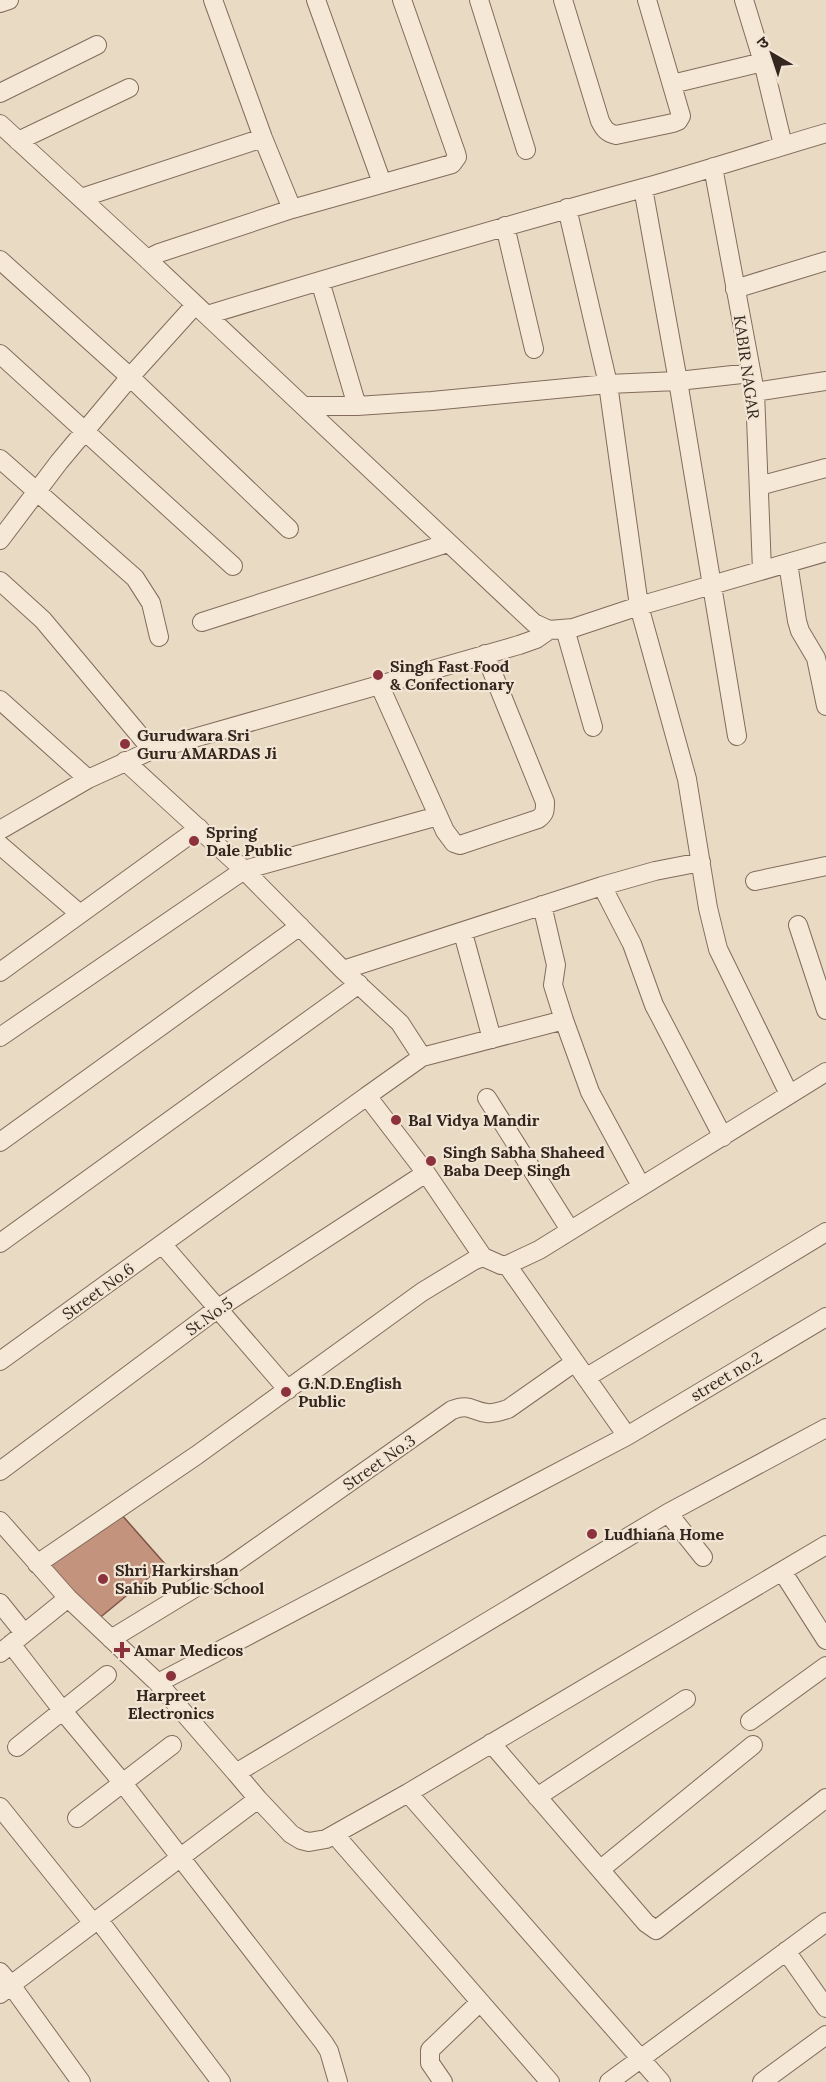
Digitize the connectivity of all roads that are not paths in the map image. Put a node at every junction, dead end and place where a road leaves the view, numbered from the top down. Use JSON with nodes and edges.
{"nodes":[{"id":1,"x":9,"y":0,"type":"edge"},
{"id":2,"x":213,"y":0,"type":"edge"},
{"id":3,"x":316,"y":0,"type":"edge"},
{"id":4,"x":402,"y":0,"type":"edge"},
{"id":5,"x":479,"y":0,"type":"edge"},
{"id":6,"x":563,"y":0,"type":"edge"},
{"id":7,"x":647,"y":0,"type":"edge"},
{"id":8,"x":744,"y":0,"type":"edge"},
{"id":9,"x":0,"y":3,"type":"edge"},
{"id":10,"x":97,"y":45,"type":"dead end"},
{"id":11,"x":763,"y":62,"type":"junction"},
{"id":12,"x":672,"y":84,"type":"junction"},
{"id":13,"x":129,"y":88,"type":"dead end"},
{"id":14,"x":0,"y":93,"type":"edge"},
{"id":15,"x":0,"y":124,"type":"edge"},
{"id":16,"x":826,"y":133,"type":"edge"},
{"id":17,"x":263,"y":138,"type":"junction"},
{"id":18,"x":18,"y":141,"type":"junction"},
{"id":19,"x":783,"y":145,"type":"junction"},
{"id":20,"x":526,"y":150,"type":"dead end"},
{"id":21,"x":713,"y":167,"type":"junction"},
{"id":22,"x":382,"y":183,"type":"junction"},
{"id":23,"x":643,"y":188,"type":"junction"},
{"id":24,"x":81,"y":198,"type":"junction"},
{"id":25,"x":567,"y":208,"type":"junction"},
{"id":26,"x":292,"y":209,"type":"junction"},
{"id":27,"x":505,"y":226,"type":"junction"},
{"id":28,"x":147,"y":259,"type":"junction"},
{"id":29,"x":0,"y":260,"type":"edge"},
{"id":30,"x":826,"y":261,"type":"edge"},
{"id":31,"x":320,"y":281,"type":"junction"},
{"id":32,"x":735,"y":289,"type":"junction"},
{"id":33,"x":201,"y":310,"type":"junction"},
{"id":34,"x":534,"y":350,"type":"dead end"},
{"id":35,"x":0,"y":354,"type":"edge"},
{"id":36,"x":751,"y":373,"type":"junction"},
{"id":37,"x":130,"y":377,"type":"junction"},
{"id":38,"x":678,"y":381,"type":"junction"},
{"id":39,"x":826,"y":381,"type":"edge"},
{"id":40,"x":608,"y":384,"type":"junction"},
{"id":41,"x":754,"y":392,"type":"junction"},
{"id":42,"x":303,"y":406,"type":"junction"},
{"id":43,"x":357,"y":406,"type":"junction"},
{"id":44,"x":85,"y":432,"type":"junction"},
{"id":45,"x":0,"y":459,"type":"edge"},
{"id":46,"x":826,"y":468,"type":"edge"},
{"id":47,"x":759,"y":486,"type":"junction"},
{"id":48,"x":38,"y":491,"type":"junction"},
{"id":49,"x":289,"y":529,"type":"dead end"},
{"id":50,"x":0,"y":540,"type":"edge"},
{"id":51,"x":448,"y":543,"type":"junction"},
{"id":52,"x":826,"y":552,"type":"edge"},
{"id":53,"x":788,"y":563,"type":"junction"},
{"id":54,"x":233,"y":566,"type":"dead end"},
{"id":55,"x":762,"y":570,"type":"junction"},
{"id":56,"x":0,"y":580,"type":"edge"},
{"id":57,"x":711,"y":586,"type":"junction"},
{"id":58,"x":639,"y":606,"type":"junction"},
{"id":59,"x":202,"y":622,"type":"dead end"},
{"id":60,"x":557,"y":629,"type":"junction"},
{"id":61,"x":159,"y":637,"type":"dead end"},
{"id":62,"x":819,"y":646,"type":"edge"},
{"id":63,"x":485,"y":654,"type":"junction"},
{"id":64,"x":379,"y":684,"type":"junction"},
{"id":65,"x":0,"y":700,"type":"edge"},
{"id":66,"x":826,"y":706,"type":"edge"},
{"id":67,"x":593,"y":726,"type":"dead end"},
{"id":68,"x":737,"y":736,"type":"dead end"},
{"id":69,"x":152,"y":750,"type":"junction"},
{"id":70,"x":125,"y":761,"type":"junction"},
{"id":71,"x":88,"y":779,"type":"junction"},
{"id":72,"x":438,"y":816,"type":"junction"},
{"id":73,"x":3,"y":823,"type":"edge"},
{"id":74,"x":199,"y":828,"type":"junction"},
{"id":75,"x":0,"y":845,"type":"edge"},
{"id":76,"x":701,"y":862,"type":"junction"},
{"id":77,"x":826,"y":866,"type":"edge"},
{"id":78,"x":244,"y":870,"type":"junction"},
{"id":79,"x":756,"y":880,"type":"dead end"},
{"id":80,"x":602,"y":886,"type":"junction"},
{"id":81,"x":542,"y":905,"type":"junction"},
{"id":82,"x":80,"y":914,"type":"junction"},
{"id":83,"x":798,"y":925,"type":"dead end"},
{"id":84,"x":300,"y":926,"type":"junction"},
{"id":85,"x":463,"y":933,"type":"junction"},
{"id":86,"x":343,"y":970,"type":"junction"},
{"id":87,"x":0,"y":972,"type":"edge"},
{"id":88,"x":358,"y":984,"type":"junction"},
{"id":89,"x":826,"y":1010,"type":"edge"},
{"id":90,"x":564,"y":1020,"type":"junction"},
{"id":91,"x":0,"y":1037,"type":"edge"},
{"id":92,"x":492,"y":1038,"type":"junction"},
{"id":93,"x":422,"y":1057,"type":"junction"},
{"id":94,"x":826,"y":1072,"type":"edge"},
{"id":95,"x":789,"y":1094,"type":"junction"},
{"id":96,"x":367,"y":1096,"type":"junction"},
{"id":97,"x":487,"y":1098,"type":"dead end"},
{"id":98,"x":723,"y":1137,"type":"junction"},
{"id":99,"x":0,"y":1142,"type":"edge"},
{"id":100,"x":426,"y":1173,"type":"junction"},
{"id":101,"x":641,"y":1186,"type":"junction"},
{"id":102,"x":570,"y":1230,"type":"junction"},
{"id":103,"x":826,"y":1232,"type":"edge"},
{"id":104,"x":0,"y":1243,"type":"edge"},
{"id":105,"x":162,"y":1244,"type":"junction"},
{"id":106,"x":483,"y":1257,"type":"junction"},
{"id":107,"x":507,"y":1265,"type":"junction"},
{"id":108,"x":217,"y":1309,"type":"junction"},
{"id":109,"x":826,"y":1317,"type":"edge"},
{"id":110,"x":0,"y":1361,"type":"edge"},
{"id":111,"x":575,"y":1362,"type":"junction"},
{"id":112,"x":587,"y":1377,"type":"junction"},
{"id":113,"x":288,"y":1390,"type":"junction"},
{"id":114,"x":826,"y":1428,"type":"edge"},
{"id":115,"x":627,"y":1436,"type":"junction"},
{"id":116,"x":0,"y":1471,"type":"edge"},
{"id":117,"x":668,"y":1514,"type":"junction"},
{"id":118,"x":0,"y":1521,"type":"edge"},
{"id":119,"x":826,"y":1545,"type":"edge"},
{"id":120,"x":703,"y":1557,"type":"dead end"},
{"id":121,"x":37,"y":1564,"type":"junction"},
{"id":122,"x":782,"y":1571,"type":"junction"},
{"id":123,"x":68,"y":1598,"type":"junction"},
{"id":124,"x":0,"y":1603,"type":"edge"},
{"id":125,"x":111,"y":1639,"type":"junction"},
{"id":126,"x":826,"y":1640,"type":"edge"},
{"id":127,"x":11,"y":1643,"type":"edge"},
{"id":128,"x":826,"y":1666,"type":"edge"},
{"id":129,"x":107,"y":1675,"type":"dead end"},
{"id":130,"x":158,"y":1683,"type":"junction"},
{"id":131,"x":686,"y":1699,"type":"dead end"},
{"id":132,"x":62,"y":1710,"type":"junction"},
{"id":133,"x":750,"y":1721,"type":"dead end"},
{"id":134,"x":491,"y":1743,"type":"junction"},
{"id":135,"x":172,"y":1744,"type":"dead end"},
{"id":136,"x":753,"y":1745,"type":"dead end"},
{"id":137,"x":17,"y":1748,"type":"dead end"},
{"id":138,"x":236,"y":1773,"type":"junction"},
{"id":139,"x":122,"y":1782,"type":"junction"},
{"id":140,"x":408,"y":1793,"type":"junction"},
{"id":141,"x":537,"y":1797,"type":"junction"},
{"id":142,"x":826,"y":1798,"type":"edge"},
{"id":143,"x":258,"y":1799,"type":"junction"},
{"id":144,"x":0,"y":1807,"type":"edge"},
{"id":145,"x":77,"y":1818,"type":"dead end"},
{"id":146,"x":335,"y":1835,"type":"junction"},
{"id":147,"x":181,"y":1859,"type":"junction"},
{"id":148,"x":602,"y":1869,"type":"junction"},
{"id":149,"x":95,"y":1921,"type":"junction"},
{"id":150,"x":826,"y":1922,"type":"edge"},
{"id":151,"x":786,"y":1951,"type":"junction"},
{"id":152,"x":4,"y":1984,"type":"edge"},
{"id":153,"x":480,"y":2002,"type":"junction"},
{"id":154,"x":826,"y":2008,"type":"edge"},
{"id":155,"x":826,"y":2035,"type":"edge"},
{"id":156,"x":642,"y":2059,"type":"junction"},
{"id":157,"x":81,"y":2082,"type":"edge"},
{"id":158,"x":221,"y":2082,"type":"edge"},
{"id":159,"x":338,"y":2082,"type":"edge"},
{"id":160,"x":444,"y":2082,"type":"edge"},
{"id":161,"x":550,"y":2082,"type":"edge"},
{"id":162,"x":609,"y":2082,"type":"edge"},
{"id":163,"x":661,"y":2082,"type":"edge"},
{"id":164,"x":762,"y":2082,"type":"edge"}],
"edges":[{"from":1,"to":9,"type":"street"},
{"from":2,"to":17,"type":"street"},
{"from":3,"to":22,"type":"street"},
{"from":4,"to":22,"type":"street"},
{"from":5,"to":20,"type":"street"},
{"from":6,"to":12,"type":"street"},
{"from":7,"to":12,"type":"street"},
{"from":8,"to":11,"type":"street"},
{"from":10,"to":14,"type":"street"},
{"from":11,"to":12,"type":"street"},
{"from":11,"to":19,"type":"street"},
{"from":13,"to":18,"type":"street"},
{"from":15,"to":18,"type":"street"},
{"from":16,"to":19,"type":"street"},
{"from":17,"to":24,"type":"street"},
{"from":17,"to":26,"type":"street"},
{"from":18,"to":24,"type":"street"},
{"from":19,"to":21,"type":"street"},
{"from":21,"to":23,"type":"street"},
{"from":21,"to":32,"type":"street","name":"KABIR NAGAR"},
{"from":22,"to":26,"type":"street"},
{"from":23,"to":25,"type":"street"},
{"from":23,"to":38,"type":"street"},
{"from":24,"to":28,"type":"street"},
{"from":25,"to":27,"type":"street"},
{"from":25,"to":40,"type":"street"},
{"from":26,"to":28,"type":"street"},
{"from":27,"to":31,"type":"street"},
{"from":27,"to":34,"type":"street"},
{"from":28,"to":33,"type":"street"},
{"from":29,"to":37,"type":"street"},
{"from":30,"to":32,"type":"street"},
{"from":31,"to":33,"type":"street"},
{"from":31,"to":43,"type":"street"},
{"from":32,"to":36,"type":"street","name":"KABIR NAGAR"},
{"from":33,"to":37,"type":"street"},
{"from":33,"to":42,"type":"street"},
{"from":35,"to":44,"type":"street"},
{"from":36,"to":38,"type":"street"},
{"from":36,"to":41,"type":"street","name":"KABIR NAGAR"},
{"from":37,"to":44,"type":"street"},
{"from":37,"to":49,"type":"street"},
{"from":38,"to":40,"type":"street"},
{"from":38,"to":57,"type":"street"},
{"from":39,"to":41,"type":"street"},
{"from":40,"to":43,"type":"street"},
{"from":40,"to":58,"type":"street"},
{"from":41,"to":47,"type":"street","name":"KABIR NAGAR"},
{"from":42,"to":43,"type":"street"},
{"from":42,"to":51,"type":"street"},
{"from":44,"to":48,"type":"street"},
{"from":44,"to":54,"type":"street"},
{"from":45,"to":48,"type":"street"},
{"from":46,"to":47,"type":"street"},
{"from":47,"to":55,"type":"street","name":"KABIR NAGAR"},
{"from":48,"to":50,"type":"street"},
{"from":48,"to":61,"type":"street"},
{"from":51,"to":59,"type":"street"},
{"from":51,"to":60,"type":"street"},
{"from":52,"to":53,"type":"street"},
{"from":53,"to":55,"type":"street"},
{"from":53,"to":62,"type":"street"},
{"from":55,"to":57,"type":"street"},
{"from":56,"to":69,"type":"street"},
{"from":57,"to":58,"type":"street"},
{"from":57,"to":68,"type":"street"},
{"from":58,"to":60,"type":"street"},
{"from":58,"to":76,"type":"street"},
{"from":60,"to":63,"type":"street"},
{"from":60,"to":67,"type":"street"},
{"from":62,"to":66,"type":"street"},
{"from":63,"to":64,"type":"street"},
{"from":63,"to":72,"type":"street"},
{"from":64,"to":69,"type":"street"},
{"from":64,"to":72,"type":"street"},
{"from":65,"to":71,"type":"street"},
{"from":69,"to":70,"type":"street"},
{"from":70,"to":71,"type":"street"},
{"from":70,"to":74,"type":"street"},
{"from":71,"to":73,"type":"street"},
{"from":72,"to":78,"type":"street"},
{"from":74,"to":78,"type":"street"},
{"from":74,"to":82,"type":"street"},
{"from":75,"to":82,"type":"street"},
{"from":76,"to":80,"type":"street"},
{"from":76,"to":95,"type":"street"},
{"from":77,"to":79,"type":"street"},
{"from":78,"to":84,"type":"street"},
{"from":78,"to":91,"type":"street"},
{"from":80,"to":81,"type":"street"},
{"from":80,"to":98,"type":"street"},
{"from":81,"to":85,"type":"street"},
{"from":81,"to":90,"type":"street"},
{"from":82,"to":87,"type":"street"},
{"from":83,"to":89,"type":"street"},
{"from":84,"to":86,"type":"street"},
{"from":84,"to":99,"type":"street"},
{"from":85,"to":86,"type":"street"},
{"from":85,"to":92,"type":"street"},
{"from":86,"to":88,"type":"street"},
{"from":88,"to":93,"type":"street"},
{"from":88,"to":104,"type":"street"},
{"from":90,"to":92,"type":"street"},
{"from":90,"to":101,"type":"street"},
{"from":92,"to":93,"type":"street"},
{"from":93,"to":96,"type":"street","name":"Street No.6"},
{"from":94,"to":95,"type":"street"},
{"from":95,"to":98,"type":"street"},
{"from":96,"to":100,"type":"street"},
{"from":96,"to":105,"type":"street","name":"Street No.6"},
{"from":97,"to":102,"type":"street"},
{"from":98,"to":101,"type":"street"},
{"from":100,"to":106,"type":"street"},
{"from":100,"to":108,"type":"street","name":"St.No.5"},
{"from":101,"to":102,"type":"street"},
{"from":102,"to":107,"type":"street"},
{"from":103,"to":112,"type":"street"},
{"from":105,"to":108,"type":"street"},
{"from":105,"to":110,"type":"street","name":"Street No.6"},
{"from":106,"to":107,"type":"street"},
{"from":106,"to":113,"type":"street"},
{"from":107,"to":111,"type":"street"},
{"from":108,"to":113,"type":"street"},
{"from":108,"to":116,"type":"street","name":"St.No.5"},
{"from":109,"to":115,"type":"street","name":"street no.2"},
{"from":111,"to":112,"type":"street"},
{"from":111,"to":125,"type":"street","name":"Street No.3"},
{"from":112,"to":115,"type":"street"},
{"from":113,"to":121,"type":"street"},
{"from":114,"to":117,"type":"street"},
{"from":115,"to":130,"type":"street","name":"street no.2"},
{"from":117,"to":120,"type":"street"},
{"from":117,"to":138,"type":"street"},
{"from":118,"to":121,"type":"street"},
{"from":119,"to":122,"type":"street"},
{"from":121,"to":123,"type":"street"},
{"from":122,"to":126,"type":"street"},
{"from":122,"to":134,"type":"street"},
{"from":123,"to":125,"type":"street"},
{"from":123,"to":127,"type":"street"},
{"from":124,"to":127,"type":"street"},
{"from":125,"to":130,"type":"street"},
{"from":127,"to":132,"type":"street"},
{"from":128,"to":133,"type":"street"},
{"from":129,"to":132,"type":"street"},
{"from":130,"to":138,"type":"street"},
{"from":131,"to":141,"type":"street"},
{"from":132,"to":137,"type":"street"},
{"from":132,"to":139,"type":"street"},
{"from":134,"to":140,"type":"street"},
{"from":134,"to":141,"type":"street"},
{"from":135,"to":139,"type":"street"},
{"from":136,"to":148,"type":"street"},
{"from":138,"to":143,"type":"street"},
{"from":139,"to":145,"type":"street"},
{"from":139,"to":147,"type":"street"},
{"from":140,"to":146,"type":"street"},
{"from":140,"to":156,"type":"street"},
{"from":141,"to":148,"type":"street"},
{"from":142,"to":148,"type":"street"},
{"from":143,"to":146,"type":"street"},
{"from":143,"to":147,"type":"street"},
{"from":144,"to":149,"type":"street"},
{"from":146,"to":153,"type":"street"},
{"from":147,"to":149,"type":"street"},
{"from":147,"to":159,"type":"street"},
{"from":149,"to":152,"type":"street"},
{"from":149,"to":158,"type":"street"},
{"from":150,"to":151,"type":"street"},
{"from":151,"to":154,"type":"street"},
{"from":151,"to":156,"type":"street"},
{"from":152,"to":157,"type":"street"},
{"from":153,"to":160,"type":"street"},
{"from":153,"to":161,"type":"street"},
{"from":155,"to":164,"type":"street"},
{"from":156,"to":162,"type":"street"},
{"from":156,"to":163,"type":"street"}]}
